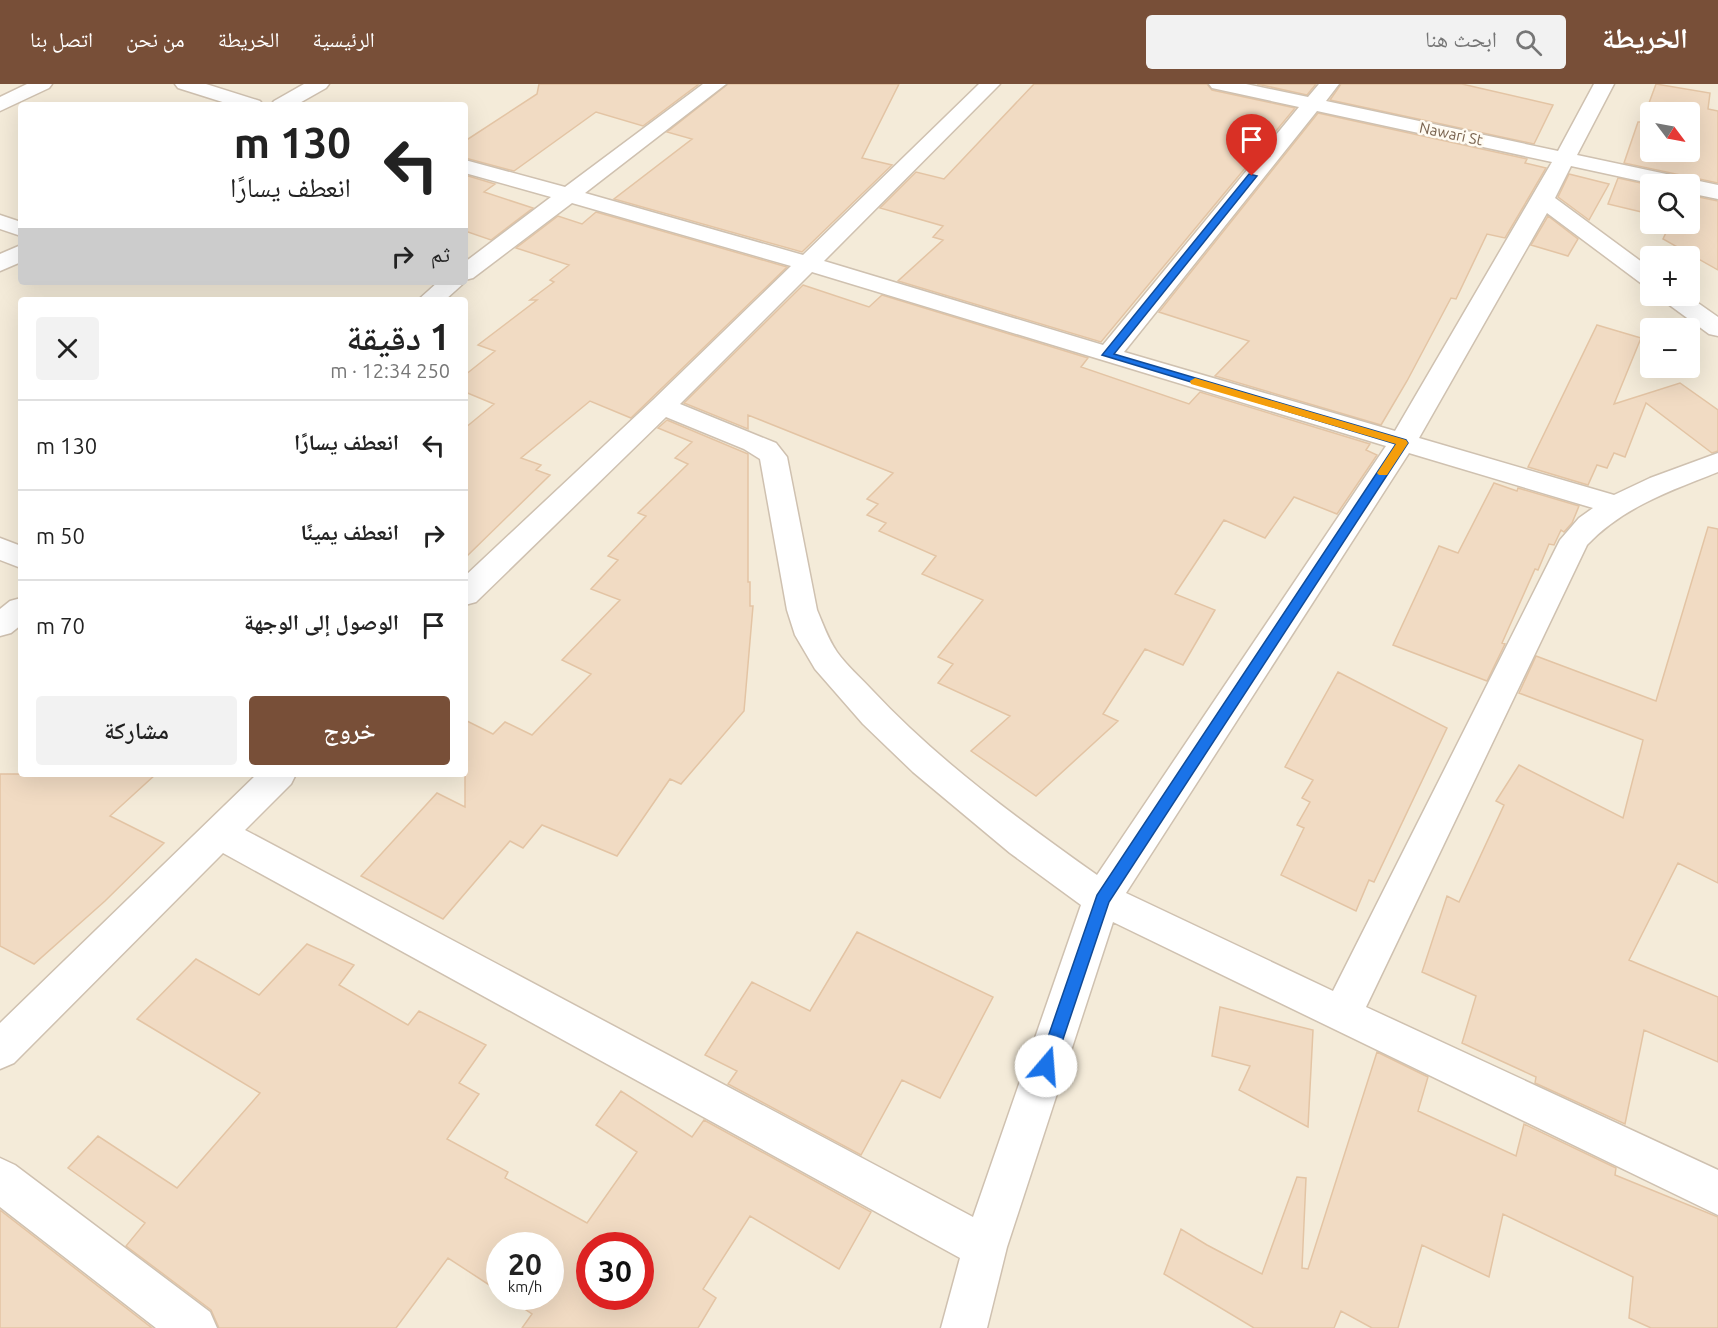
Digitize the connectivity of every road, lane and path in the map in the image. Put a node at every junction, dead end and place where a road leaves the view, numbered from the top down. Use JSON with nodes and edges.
{"nodes":[{"id":1,"x":42,"y":84,"type":"edge"},
{"id":2,"x":188,"y":84,"type":"edge"},
{"id":3,"x":319,"y":84,"type":"edge"},
{"id":4,"x":716,"y":84,"type":"edge"},
{"id":5,"x":990,"y":84,"type":"edge"},
{"id":6,"x":1219,"y":84,"type":"edge"},
{"id":7,"x":1329,"y":84,"type":"edge"},
{"id":8,"x":1604,"y":84,"type":"edge"},
{"id":9,"x":244,"y":102,"type":"edge"},
{"id":10,"x":286,"y":102,"type":"edge"},
{"id":11,"x":1310,"y":104,"type":"junction"},
{"id":12,"x":0,"y":105,"type":"edge"},
{"id":13,"x":1563,"y":159,"type":"junction"},
{"id":14,"x":468,"y":167,"type":"edge"},
{"id":15,"x":1640,"y":175,"type":"edge"},
{"id":16,"x":1700,"y":188,"type":"edge"},
{"id":17,"x":1718,"y":192,"type":"edge"},
{"id":18,"x":568,"y":195,"type":"junction"},
{"id":19,"x":1543,"y":200,"type":"junction"},
{"id":20,"x":0,"y":222,"type":"edge"},
{"id":21,"x":18,"y":228,"type":"edge"},
{"id":22,"x":18,"y":254,"type":"edge"},
{"id":23,"x":807,"y":263,"type":"junction"},
{"id":24,"x":0,"y":264,"type":"edge"},
{"id":25,"x":468,"y":271,"type":"edge"},
{"id":26,"x":1640,"y":272,"type":"edge"},
{"id":27,"x":449,"y":285,"type":"edge"},
{"id":28,"x":434,"y":297,"type":"edge"},
{"id":29,"x":1687,"y":306,"type":"edge"},
{"id":30,"x":1718,"y":329,"type":"edge"},
{"id":31,"x":1108,"y":355,"type":"junction"},
{"id":32,"x":662,"y":406,"type":"junction"},
{"id":33,"x":1402,"y":443,"type":"junction"},
{"id":34,"x":1718,"y":462,"type":"edge"},
{"id":35,"x":1616,"y":505,"type":"junction"},
{"id":36,"x":0,"y":548,"type":"edge"},
{"id":37,"x":18,"y":557,"type":"edge"},
{"id":38,"x":468,"y":591,"type":"edge"},
{"id":39,"x":18,"y":611,"type":"edge"},
{"id":40,"x":0,"y":625,"type":"edge"},
{"id":41,"x":276,"y":777,"type":"edge"},
{"id":42,"x":220,"y":834,"type":"junction"},
{"id":43,"x":1102,"y":900,"type":"junction"},
{"id":44,"x":1342,"y":1015,"type":"junction"},
{"id":45,"x":0,"y":1050,"type":"edge"},
{"id":46,"x":0,"y":1180,"type":"edge"},
{"id":47,"x":1718,"y":1193,"type":"edge"},
{"id":48,"x":985,"y":1247,"type":"junction"},
{"id":49,"x":194,"y":1328,"type":"edge"},
{"id":50,"x":963,"y":1328,"type":"edge"}],
"edges":[{"from":1,"to":12,"type":"street"},
{"from":2,"to":9,"type":"street"},
{"from":3,"to":10,"type":"street"},
{"from":4,"to":18,"type":"street"},
{"from":5,"to":23,"type":"street"},
{"from":6,"to":11,"type":"street","name":"Nawari St"},
{"from":7,"to":11,"type":"street"},
{"from":8,"to":13,"type":"street"},
{"from":11,"to":13,"type":"street","name":"Nawari St"},
{"from":11,"to":31,"type":"street"},
{"from":13,"to":15,"type":"street","name":"Nawari St"},
{"from":13,"to":19,"type":"street"},
{"from":14,"to":18,"type":"street"},
{"from":16,"to":17,"type":"street"},
{"from":18,"to":23,"type":"street"},
{"from":18,"to":25,"type":"street"},
{"from":19,"to":26,"type":"street"},
{"from":19,"to":33,"type":"street"},
{"from":20,"to":21,"type":"street"},
{"from":22,"to":24,"type":"street"},
{"from":23,"to":31,"type":"street"},
{"from":23,"to":32,"type":"street"},
{"from":27,"to":28,"type":"street"},
{"from":29,"to":30,"type":"street"},
{"from":31,"to":33,"type":"street"},
{"from":32,"to":38,"type":"street"},
{"from":32,"to":43,"type":"street"},
{"from":33,"to":35,"type":"street"},
{"from":33,"to":43,"type":"street"},
{"from":34,"to":35,"type":"street"},
{"from":35,"to":44,"type":"street"},
{"from":36,"to":37,"type":"street"},
{"from":39,"to":40,"type":"street"},
{"from":41,"to":42,"type":"street"},
{"from":42,"to":45,"type":"street"},
{"from":42,"to":48,"type":"street"},
{"from":43,"to":44,"type":"street"},
{"from":43,"to":48,"type":"street"},
{"from":44,"to":47,"type":"street"},
{"from":46,"to":49,"type":"street"},
{"from":48,"to":50,"type":"street"}]}
